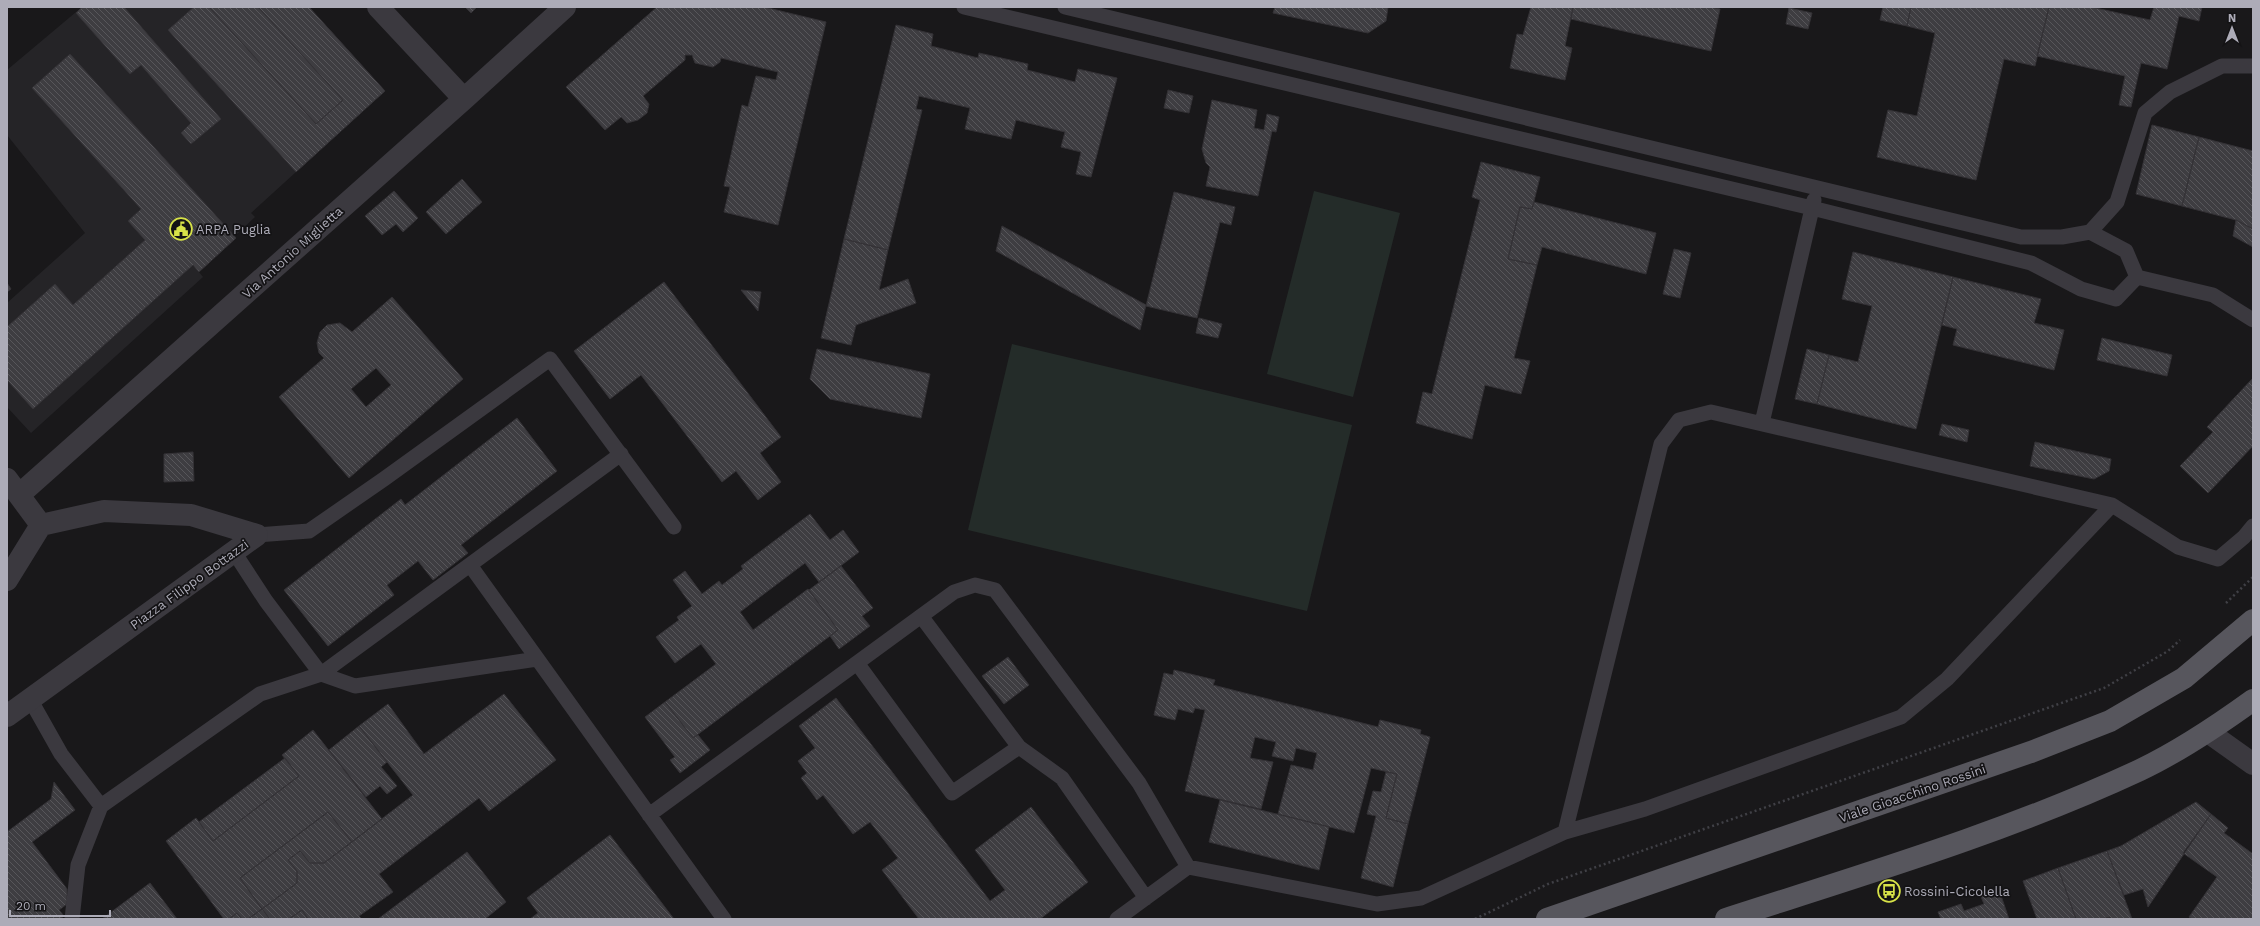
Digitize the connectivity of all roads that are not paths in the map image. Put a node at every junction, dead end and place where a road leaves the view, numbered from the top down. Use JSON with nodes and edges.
{"nodes":[{"id":1,"x":378,"y":7,"type":"edge"},
{"id":2,"x":565,"y":7,"type":"edge"},
{"id":3,"x":964,"y":7,"type":"edge"},
{"id":4,"x":1065,"y":7,"type":"edge"},
{"id":5,"x":2253,"y":66,"type":"edge"},
{"id":6,"x":464,"y":99,"type":"junction"},
{"id":7,"x":1817,"y":189,"type":"junction"},
{"id":8,"x":1812,"y":208,"type":"junction"},
{"id":9,"x":2090,"y":232,"type":"junction"},
{"id":10,"x":2137,"y":277,"type":"junction"},
{"id":11,"x":2253,"y":320,"type":"edge"},
{"id":12,"x":1762,"y":423,"type":"junction"},
{"id":13,"x":620,"y":454,"type":"junction"},
{"id":14,"x":13,"y":487,"type":"edge"},
{"id":15,"x":2112,"y":505,"type":"junction"},
{"id":16,"x":41,"y":525,"type":"junction"},
{"id":17,"x":2253,"y":526,"type":"edge"},
{"id":18,"x":674,"y":527,"type":"dead end"},
{"id":19,"x":257,"y":534,"type":"junction"},
{"id":20,"x":234,"y":552,"type":"junction"},
{"id":21,"x":470,"y":565,"type":"junction"},
{"id":22,"x":7,"y":580,"type":"edge"},
{"id":23,"x":921,"y":616,"type":"junction"},
{"id":24,"x":2253,"y":620,"type":"edge"},
{"id":25,"x":537,"y":659,"type":"junction"},
{"id":26,"x":857,"y":662,"type":"junction"},
{"id":27,"x":321,"y":674,"type":"junction"},
{"id":28,"x":30,"y":699,"type":"junction"},
{"id":29,"x":2253,"y":700,"type":"edge"},
{"id":30,"x":7,"y":716,"type":"edge"},
{"id":31,"x":2208,"y":732,"type":"junction"},
{"id":32,"x":1019,"y":747,"type":"junction"},
{"id":33,"x":2253,"y":764,"type":"edge"},
{"id":34,"x":101,"y":806,"type":"junction"},
{"id":35,"x":649,"y":815,"type":"junction"},
{"id":36,"x":1564,"y":832,"type":"junction"},
{"id":37,"x":1188,"y":867,"type":"junction"},
{"id":38,"x":1146,"y":898,"type":"junction"},
{"id":39,"x":72,"y":919,"type":"edge"},
{"id":40,"x":724,"y":919,"type":"edge"},
{"id":41,"x":1117,"y":919,"type":"edge"},
{"id":42,"x":1547,"y":919,"type":"edge"},
{"id":43,"x":1726,"y":919,"type":"edge"}],
"edges":[{"from":1,"to":6,"type":"street"},
{"from":2,"to":6,"type":"street","name":"Via Antonio Miglietta"},
{"from":3,"to":8,"type":"lane"},
{"from":4,"to":7,"type":"lane"},
{"from":5,"to":9,"type":"lane"},
{"from":6,"to":14,"type":"street","name":"Via Antonio Miglietta"},
{"from":7,"to":8,"type":"lane"},
{"from":7,"to":9,"type":"lane"},
{"from":8,"to":10,"type":"lane"},
{"from":8,"to":12,"type":"lane"},
{"from":9,"to":10,"type":"lane"},
{"from":10,"to":11,"type":"lane"},
{"from":12,"to":15,"type":"lane"},
{"from":12,"to":36,"type":"lane"},
{"from":13,"to":18,"type":"lane"},
{"from":13,"to":19,"type":"lane"},
{"from":13,"to":21,"type":"lane"},
{"from":14,"to":16,"type":"street"},
{"from":15,"to":17,"type":"lane"},
{"from":15,"to":36,"type":"lane"},
{"from":16,"to":19,"type":"street","name":"Piazza Filippo Bottazzi"},
{"from":16,"to":22,"type":"street"},
{"from":19,"to":20,"type":"street","name":"Piazza Filippo Bottazzi"},
{"from":20,"to":27,"type":"lane"},
{"from":20,"to":28,"type":"street","name":"Piazza Filippo Bottazzi"},
{"from":21,"to":25,"type":"lane"},
{"from":21,"to":27,"type":"lane"},
{"from":23,"to":26,"type":"lane"},
{"from":23,"to":32,"type":"lane"},
{"from":23,"to":37,"type":"lane"},
{"from":24,"to":42,"type":"main road","name":"Viale Gioacchino Rossini"},
{"from":25,"to":27,"type":"lane"},
{"from":25,"to":35,"type":"lane"},
{"from":26,"to":32,"type":"lane"},
{"from":26,"to":35,"type":"lane"},
{"from":27,"to":34,"type":"lane"},
{"from":28,"to":30,"type":"street","name":"Piazza Filippo Bottazzi"},
{"from":28,"to":34,"type":"lane"},
{"from":29,"to":31,"type":"main road"},
{"from":31,"to":33,"type":"street"},
{"from":31,"to":43,"type":"main road"},
{"from":32,"to":38,"type":"lane"},
{"from":34,"to":39,"type":"lane"},
{"from":35,"to":40,"type":"lane"},
{"from":36,"to":37,"type":"lane"},
{"from":37,"to":38,"type":"lane"},
{"from":38,"to":41,"type":"lane"}]}
